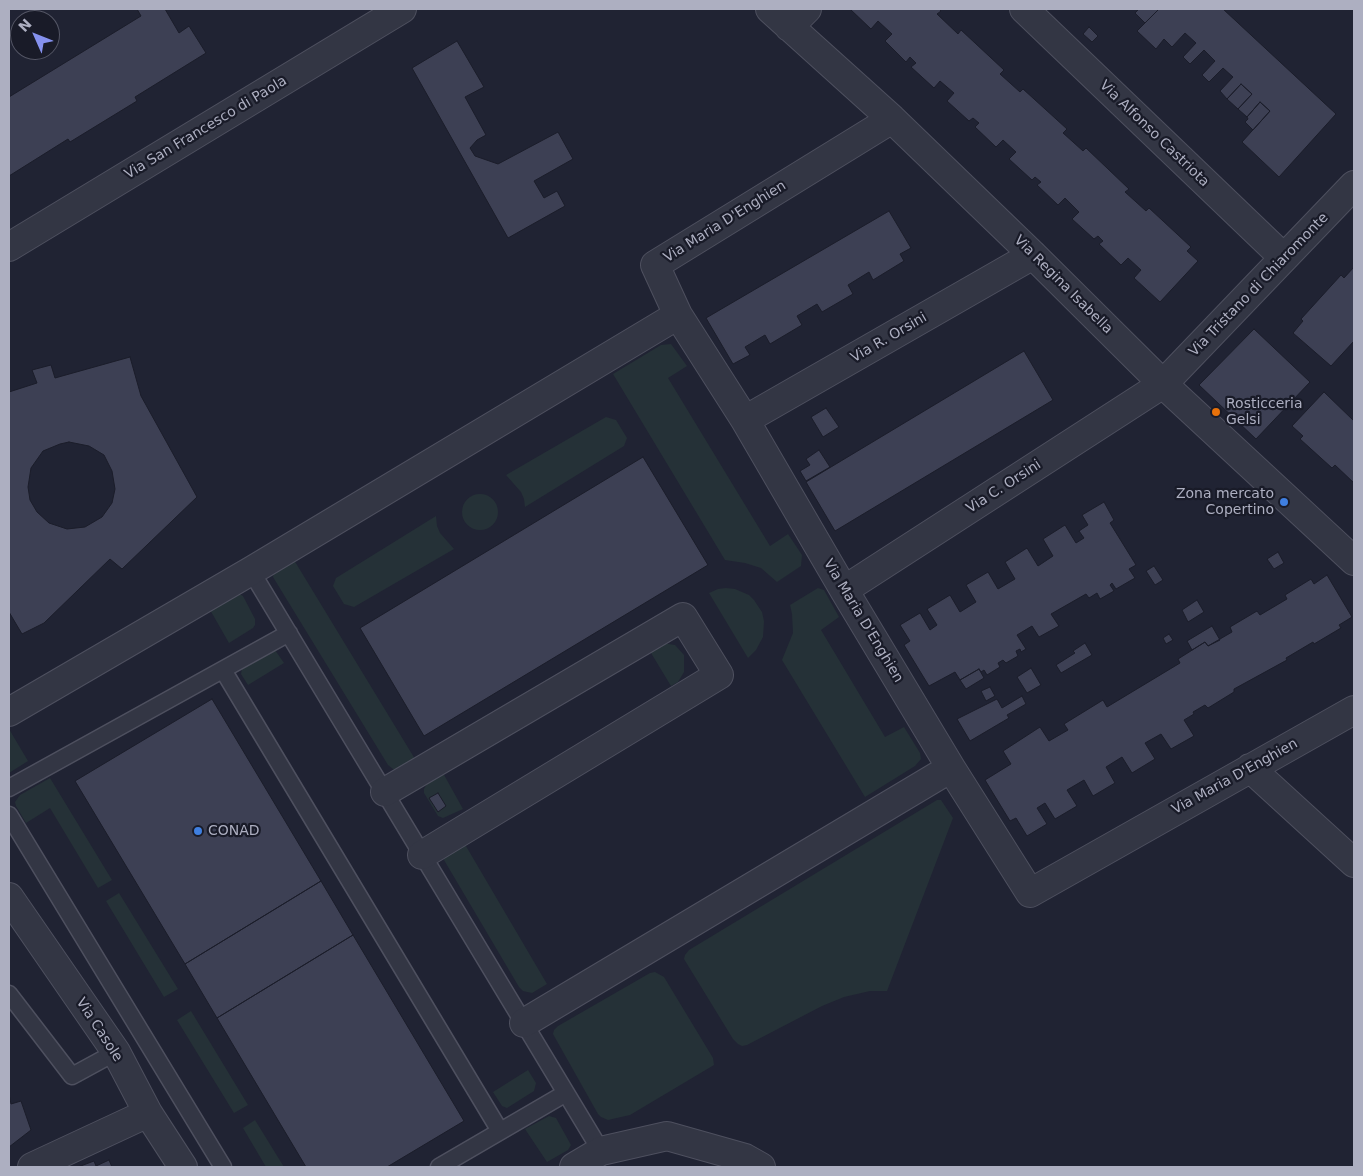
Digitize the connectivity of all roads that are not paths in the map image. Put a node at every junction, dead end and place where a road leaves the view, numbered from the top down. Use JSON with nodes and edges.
{"nodes":[{"id":1,"x":402,"y":9,"type":"edge"},
{"id":2,"x":1024,"y":9,"type":"edge"},
{"id":3,"x":789,"y":15,"type":"edge"},
{"id":4,"x":892,"y":119,"type":"junction"},
{"id":5,"x":1354,"y":185,"type":"edge"},
{"id":6,"x":9,"y":247,"type":"edge"},
{"id":7,"x":1033,"y":255,"type":"junction"},
{"id":8,"x":1284,"y":258,"type":"junction"},
{"id":9,"x":678,"y":315,"type":"junction"},
{"id":10,"x":1163,"y":384,"type":"junction"},
{"id":11,"x":745,"y":420,"type":"junction"},
{"id":12,"x":1354,"y":561,"type":"edge"},
{"id":13,"x":251,"y":571,"type":"junction"},
{"id":14,"x":844,"y":590,"type":"junction"},
{"id":15,"x":289,"y":634,"type":"junction"},
{"id":16,"x":223,"y":670,"type":"junction"},
{"id":17,"x":1354,"y":710,"type":"edge"},
{"id":18,"x":9,"y":712,"type":"edge"},
{"id":19,"x":951,"y":768,"type":"junction"},
{"id":20,"x":1250,"y":768,"type":"junction"},
{"id":21,"x":9,"y":788,"type":"edge"},
{"id":22,"x":385,"y":792,"type":"junction"},
{"id":23,"x":9,"y":815,"type":"edge"},
{"id":24,"x":422,"y":854,"type":"junction"},
{"id":25,"x":1354,"y":863,"type":"edge"},
{"id":26,"x":9,"y":897,"type":"edge"},
{"id":27,"x":9,"y":994,"type":"edge"},
{"id":28,"x":524,"y":1023,"type":"junction"},
{"id":29,"x":116,"y":1052,"type":"junction"},
{"id":30,"x":566,"y":1093,"type":"junction"},
{"id":31,"x":148,"y":1113,"type":"junction"},
{"id":32,"x":500,"y":1131,"type":"junction"},
{"id":33,"x":601,"y":1151,"type":"junction"},
{"id":34,"x":32,"y":1167,"type":"edge"},
{"id":35,"x":183,"y":1167,"type":"edge"},
{"id":36,"x":223,"y":1167,"type":"edge"},
{"id":37,"x":439,"y":1167,"type":"edge"},
{"id":38,"x":574,"y":1167,"type":"edge"},
{"id":39,"x":761,"y":1167,"type":"edge"}],
"edges":[{"from":1,"to":6,"type":"street","name":"Via San Francesco di Paola"},
{"from":2,"to":8,"type":"street","name":"Via Alfonso Castriota"},
{"from":3,"to":4,"type":"street","name":"Via Regina Isabella"},
{"from":4,"to":7,"type":"street","name":"Via Regina Isabella"},
{"from":4,"to":9,"type":"street","name":"Via Maria D'Enghien"},
{"from":5,"to":8,"type":"street","name":"Via Tristano di Chiaromonte"},
{"from":7,"to":10,"type":"street","name":"Via Regina Isabella"},
{"from":7,"to":11,"type":"street","name":"Via R. Orsini"},
{"from":8,"to":10,"type":"street","name":"Via Tristano di Chiaromonte"},
{"from":9,"to":11,"type":"street","name":"Via Maria D'Enghien"},
{"from":9,"to":13,"type":"street"},
{"from":10,"to":12,"type":"street","name":"Via Regina Isabella"},
{"from":10,"to":14,"type":"street","name":"Via C. Orsini"},
{"from":11,"to":14,"type":"street","name":"Via Maria D'Enghien"},
{"from":13,"to":15,"type":"lane"},
{"from":13,"to":18,"type":"street"},
{"from":14,"to":19,"type":"street","name":"Via Maria D'Enghien"},
{"from":15,"to":16,"type":"lane"},
{"from":15,"to":22,"type":"lane"},
{"from":16,"to":21,"type":"lane"},
{"from":16,"to":32,"type":"lane"},
{"from":17,"to":20,"type":"street","name":"Via Maria D'Enghien"},
{"from":19,"to":20,"type":"street","name":"Via Maria D'Enghien"},
{"from":19,"to":28,"type":"street"},
{"from":20,"to":25,"type":"street"},
{"from":22,"to":24,"type":"lane"},
{"from":22,"to":24,"type":"street"},
{"from":23,"to":36,"type":"lane"},
{"from":24,"to":28,"type":"lane"},
{"from":26,"to":29,"type":"street","name":"Via Casole"},
{"from":27,"to":29,"type":"lane"},
{"from":28,"to":30,"type":"lane"},
{"from":29,"to":31,"type":"street","name":"Via Casole"},
{"from":30,"to":32,"type":"lane"},
{"from":30,"to":33,"type":"lane"},
{"from":31,"to":34,"type":"street"},
{"from":31,"to":35,"type":"street","name":"Via Casole"},
{"from":32,"to":37,"type":"lane"},
{"from":33,"to":38,"type":"street"},
{"from":33,"to":39,"type":"street"}]}
